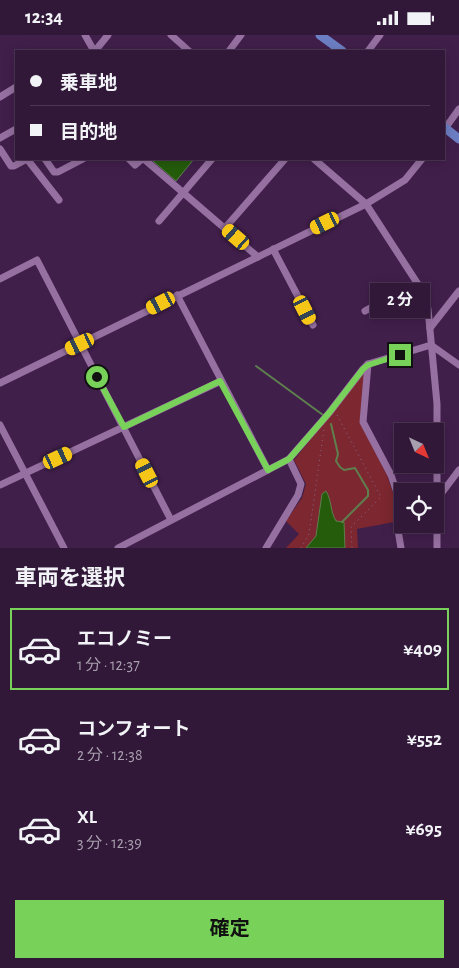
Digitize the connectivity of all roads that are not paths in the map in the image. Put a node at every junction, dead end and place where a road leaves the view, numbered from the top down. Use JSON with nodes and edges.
{"nodes":[{"id":1,"x":85,"y":35,"type":"edge"},
{"id":2,"x":108,"y":35,"type":"edge"},
{"id":3,"x":171,"y":35,"type":"edge"},
{"id":4,"x":242,"y":35,"type":"edge"},
{"id":5,"x":320,"y":35,"type":"edge"},
{"id":6,"x":380,"y":35,"type":"edge"},
{"id":7,"x":94,"y":50,"type":"edge"},
{"id":8,"x":96,"y":50,"type":"edge"},
{"id":9,"x":188,"y":50,"type":"edge"},
{"id":10,"x":229,"y":50,"type":"edge"},
{"id":11,"x":341,"y":50,"type":"edge"},
{"id":12,"x":369,"y":50,"type":"edge"},
{"id":13,"x":15,"y":88,"type":"edge"},
{"id":14,"x":0,"y":97,"type":"edge"},
{"id":15,"x":459,"y":109,"type":"edge"},
{"id":16,"x":445,"y":127,"type":"edge"},
{"id":17,"x":445,"y":129,"type":"edge"},
{"id":18,"x":15,"y":130,"type":"edge"},
{"id":19,"x":0,"y":138,"type":"edge"},
{"id":20,"x":459,"y":139,"type":"edge"},
{"id":21,"x":0,"y":149,"type":"edge"},
{"id":22,"x":25,"y":160,"type":"edge"},
{"id":23,"x":28,"y":160,"type":"edge"},
{"id":24,"x":46,"y":160,"type":"edge"},
{"id":25,"x":81,"y":160,"type":"edge"},
{"id":26,"x":130,"y":160,"type":"edge"},
{"id":27,"x":142,"y":160,"type":"edge"},
{"id":28,"x":144,"y":160,"type":"edge"},
{"id":29,"x":211,"y":160,"type":"edge"},
{"id":30,"x":283,"y":160,"type":"edge"},
{"id":31,"x":315,"y":160,"type":"edge"},
{"id":32,"x":421,"y":160,"type":"edge"},
{"id":33,"x":184,"y":192,"type":"junction"},
{"id":34,"x":59,"y":200,"type":"dead end"},
{"id":35,"x":366,"y":204,"type":"junction"},
{"id":36,"x":160,"y":221,"type":"dead end"},
{"id":37,"x":226,"y":228,"type":"junction"},
{"id":38,"x":273,"y":249,"type":"junction"},
{"id":39,"x":258,"y":257,"type":"junction"},
{"id":40,"x":0,"y":279,"type":"edge"},
{"id":41,"x":418,"y":285,"type":"junction"},
{"id":42,"x":459,"y":291,"type":"edge"},
{"id":43,"x":177,"y":295,"type":"junction"},
{"id":44,"x":365,"y":311,"type":"dead end"},
{"id":45,"x":313,"y":325,"type":"dead end"},
{"id":46,"x":430,"y":328,"type":"junction"},
{"id":47,"x":80,"y":344,"type":"junction"},
{"id":48,"x":431,"y":345,"type":"junction"},
{"id":49,"x":368,"y":365,"type":"junction"},
{"id":50,"x":459,"y":365,"type":"edge"},
{"id":51,"x":220,"y":381,"type":"junction"},
{"id":52,"x":0,"y":383,"type":"edge"},
{"id":53,"x":0,"y":425,"type":"edge"},
{"id":54,"x":124,"y":427,"type":"junction"},
{"id":55,"x":289,"y":459,"type":"junction"},
{"id":56,"x":268,"y":470,"type":"junction"},
{"id":57,"x":459,"y":470,"type":"edge"},
{"id":58,"x":25,"y":473,"type":"junction"},
{"id":59,"x":438,"y":483,"type":"edge"},
{"id":60,"x":0,"y":485,"type":"edge"},
{"id":61,"x":444,"y":490,"type":"edge"},
{"id":62,"x":171,"y":520,"type":"junction"},
{"id":63,"x":437,"y":533,"type":"edge"},
{"id":64,"x":64,"y":548,"type":"edge"},
{"id":65,"x":118,"y":548,"type":"edge"},
{"id":66,"x":266,"y":548,"type":"edge"},
{"id":67,"x":401,"y":548,"type":"edge"},
{"id":68,"x":437,"y":548,"type":"edge"}],
"edges":[{"from":1,"to":7,"type":"street"},
{"from":2,"to":8,"type":"street"},
{"from":3,"to":9,"type":"street"},
{"from":4,"to":10,"type":"street"},
{"from":5,"to":11,"type":"main road"},
{"from":6,"to":12,"type":"street"},
{"from":13,"to":14,"type":"street"},
{"from":15,"to":16,"type":"street"},
{"from":17,"to":20,"type":"main road"},
{"from":18,"to":19,"type":"street"},
{"from":21,"to":22,"type":"street"},
{"from":23,"to":34,"type":"street"},
{"from":24,"to":25,"type":"street"},
{"from":26,"to":27,"type":"street"},
{"from":28,"to":33,"type":"street"},
{"from":29,"to":33,"type":"street"},
{"from":30,"to":37,"type":"street"},
{"from":31,"to":35,"type":"street"},
{"from":32,"to":35,"type":"street"},
{"from":33,"to":36,"type":"street"},
{"from":33,"to":37,"type":"street"},
{"from":35,"to":38,"type":"street"},
{"from":35,"to":41,"type":"street"},
{"from":37,"to":39,"type":"street"},
{"from":38,"to":39,"type":"street"},
{"from":38,"to":45,"type":"street"},
{"from":39,"to":43,"type":"street"},
{"from":40,"to":47,"type":"street"},
{"from":41,"to":44,"type":"street"},
{"from":41,"to":46,"type":"street"},
{"from":42,"to":46,"type":"street"},
{"from":43,"to":47,"type":"street"},
{"from":43,"to":51,"type":"street"},
{"from":46,"to":48,"type":"street"},
{"from":47,"to":52,"type":"street"},
{"from":47,"to":54,"type":"street"},
{"from":48,"to":49,"type":"street"},
{"from":48,"to":50,"type":"street"},
{"from":48,"to":59,"type":"street"},
{"from":49,"to":55,"type":"street"},
{"from":49,"to":67,"type":"street"},
{"from":51,"to":54,"type":"street"},
{"from":51,"to":56,"type":"street"},
{"from":53,"to":58,"type":"street"},
{"from":54,"to":58,"type":"street"},
{"from":54,"to":62,"type":"street"},
{"from":55,"to":56,"type":"street"},
{"from":55,"to":66,"type":"street"},
{"from":56,"to":62,"type":"street"},
{"from":57,"to":61,"type":"street"},
{"from":58,"to":60,"type":"street"},
{"from":58,"to":64,"type":"street"},
{"from":62,"to":65,"type":"street"},
{"from":63,"to":68,"type":"street"}]}
